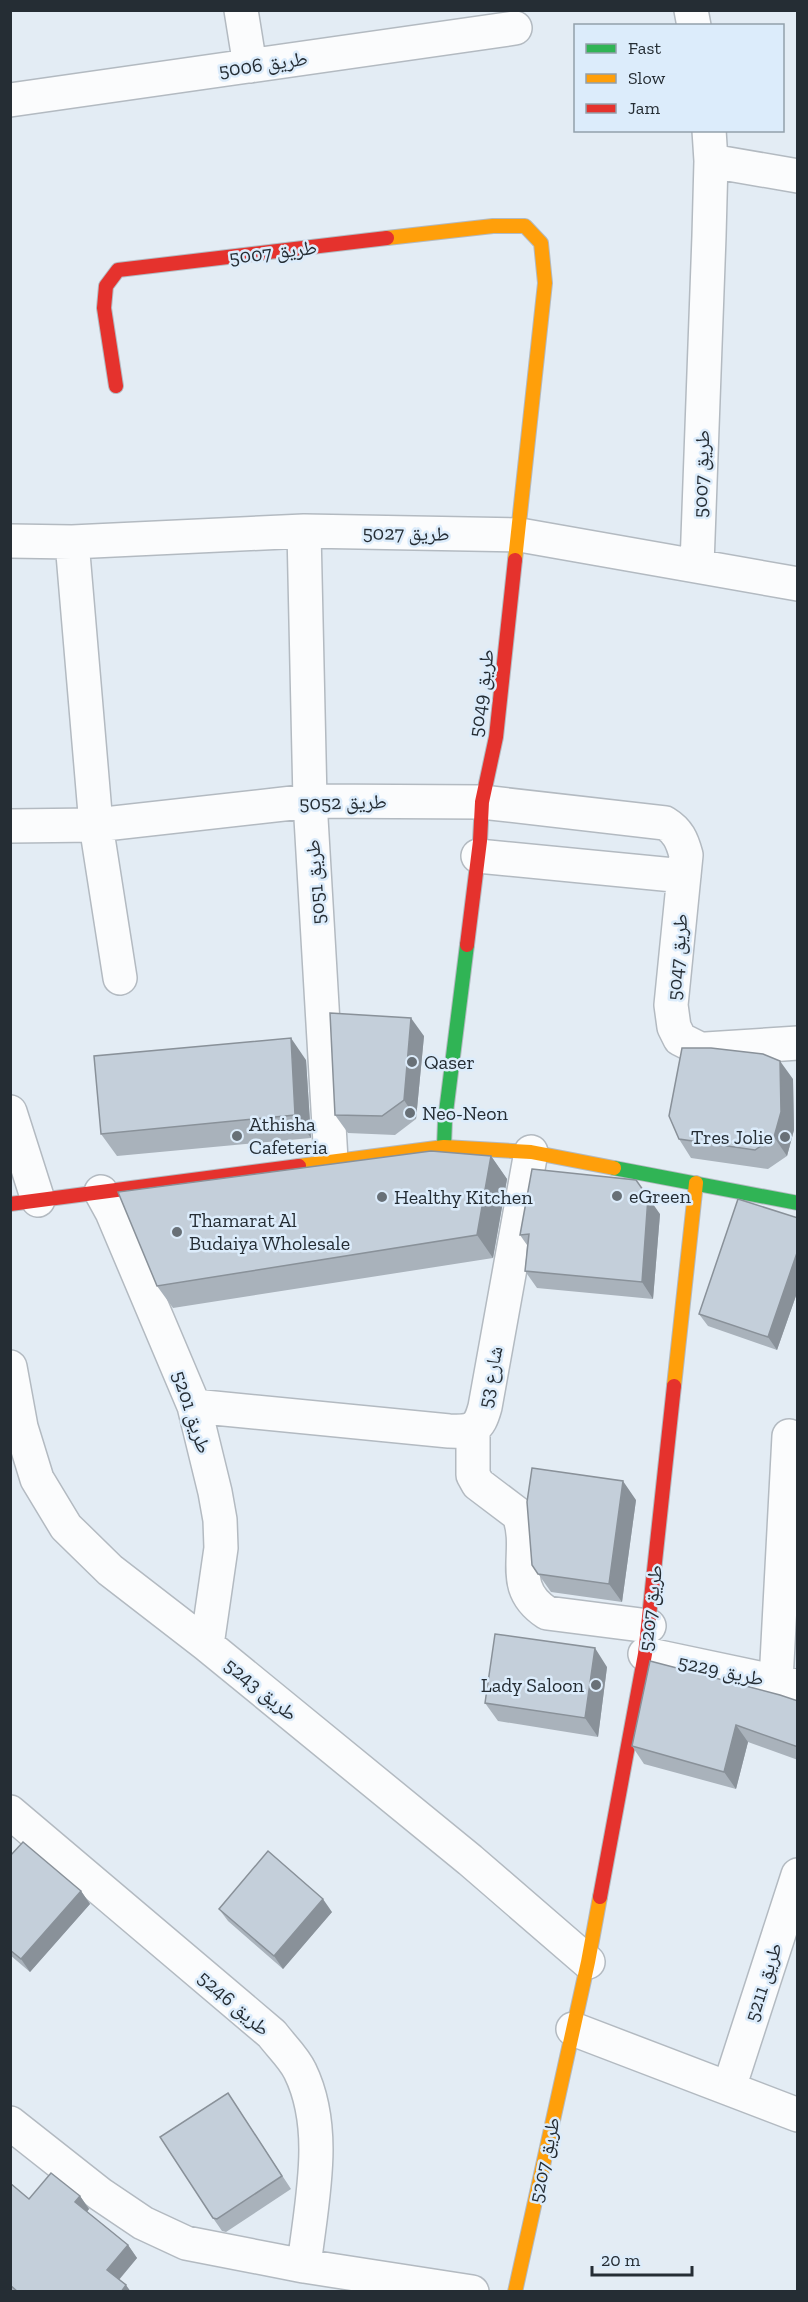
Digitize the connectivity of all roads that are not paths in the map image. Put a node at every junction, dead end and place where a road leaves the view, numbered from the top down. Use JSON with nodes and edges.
{"nodes":[{"id":1,"x":242,"y":10,"type":"edge"},
{"id":2,"x":515,"y":28,"type":"dead end"},
{"id":3,"x":250,"y":66,"type":"junction"},
{"id":4,"x":10,"y":100,"type":"edge"},
{"id":5,"x":710,"y":146,"type":"edge"},
{"id":6,"x":798,"y":176,"type":"edge"},
{"id":7,"x":541,"y":243,"type":"joint"},
{"id":8,"x":116,"y":386,"type":"dead end"},
{"id":9,"x":304,"y":531,"type":"junction"},
{"id":10,"x":520,"y":535,"type":"junction"},
{"id":11,"x":10,"y":541,"type":"edge"},
{"id":12,"x":72,"y":542,"type":"junction"},
{"id":13,"x":697,"y":565,"type":"junction"},
{"id":14,"x":798,"y":584,"type":"edge"},
{"id":15,"x":310,"y":801,"type":"junction"},
{"id":16,"x":482,"y":802,"type":"junction"},
{"id":17,"x":96,"y":825,"type":"junction"},
{"id":18,"x":10,"y":826,"type":"edge"},
{"id":19,"x":674,"y":829,"type":"joint"},
{"id":20,"x":478,"y":856,"type":"junction"},
{"id":21,"x":684,"y":876,"type":"junction"},
{"id":22,"x":120,"y":978,"type":"dead end"},
{"id":23,"x":798,"y":1043,"type":"edge"},
{"id":24,"x":10,"y":1112,"type":"edge"},
{"id":25,"x":444,"y":1147,"type":"junction"},
{"id":26,"x":531,"y":1152,"type":"junction"},
{"id":27,"x":331,"y":1160,"type":"junction"},
{"id":28,"x":696,"y":1183,"type":"junction"},
{"id":29,"x":101,"y":1192,"type":"junction"},
{"id":30,"x":24,"y":1202,"type":"edge"},
{"id":31,"x":798,"y":1203,"type":"edge"},
{"id":32,"x":10,"y":1366,"type":"edge"},
{"id":33,"x":194,"y":1406,"type":"junction"},
{"id":34,"x":16,"y":1428,"type":"edge"},
{"id":35,"x":474,"y":1428,"type":"junction"},
{"id":36,"x":789,"y":1436,"type":"dead end"},
{"id":37,"x":647,"y":1640,"type":"junction"},
{"id":38,"x":207,"y":1645,"type":"junction"},
{"id":39,"x":787,"y":1684,"type":"edge"},
{"id":40,"x":10,"y":1812,"type":"edge"},
{"id":41,"x":798,"y":1875,"type":"edge"},
{"id":42,"x":588,"y":1962,"type":"junction"},
{"id":43,"x":573,"y":2029,"type":"junction"},
{"id":44,"x":729,"y":2088,"type":"junction"},
{"id":45,"x":798,"y":2115,"type":"edge"},
{"id":46,"x":10,"y":2123,"type":"edge"},
{"id":47,"x":304,"y":2266,"type":"junction"},
{"id":48,"x":472,"y":2292,"type":"edge"},
{"id":49,"x":514,"y":2292,"type":"edge"}],
"edges":[{"from":1,"to":3,"type":"street"},
{"from":2,"to":3,"type":"street","name":"طريق 5006"},
{"from":3,"to":4,"type":"street","name":"طريق 5006"},
{"from":5,"to":6,"type":"street"},
{"from":5,"to":13,"type":"street","name":"طريق 5007"},
{"from":7,"to":8,"type":"street","name":"طريق 5007"},
{"from":7,"to":10,"type":"street","name":"طريق 5049"},
{"from":9,"to":10,"type":"street","name":"طريق 5027"},
{"from":9,"to":12,"type":"street","name":"طريق 5027"},
{"from":9,"to":15,"type":"street","name":"طريق 5051"},
{"from":10,"to":13,"type":"street","name":"طريق 5027"},
{"from":10,"to":16,"type":"street","name":"طريق 5049"},
{"from":11,"to":12,"type":"street","name":"طريق 5027"},
{"from":12,"to":17,"type":"street"},
{"from":13,"to":14,"type":"street","name":"طريق 5027"},
{"from":15,"to":16,"type":"street","name":"طريق 5052"},
{"from":15,"to":17,"type":"street","name":"طريق 5052"},
{"from":15,"to":27,"type":"street","name":"طريق 5051"},
{"from":16,"to":19,"type":"street","name":"طريق 5052"},
{"from":16,"to":20,"type":"street","name":"طريق 5049"},
{"from":17,"to":18,"type":"street","name":"طريق 5052"},
{"from":17,"to":22,"type":"street"},
{"from":19,"to":21,"type":"street","name":"طريق 5047"},
{"from":20,"to":21,"type":"street"},
{"from":20,"to":25,"type":"street","name":"طريق 5049"},
{"from":21,"to":23,"type":"street","name":"طريق 5047"},
{"from":24,"to":30,"type":"street"},
{"from":25,"to":26,"type":"street"},
{"from":25,"to":27,"type":"street"},
{"from":26,"to":28,"type":"street"},
{"from":26,"to":35,"type":"street","name":"شارع 53"},
{"from":27,"to":29,"type":"street"},
{"from":28,"to":31,"type":"street"},
{"from":28,"to":37,"type":"street","name":"طريق 5207"},
{"from":29,"to":30,"type":"street"},
{"from":29,"to":33,"type":"street","name":"طريق 5201"},
{"from":32,"to":34,"type":"street","name":"طريق 5243"},
{"from":33,"to":35,"type":"street","name":"شارع 53"},
{"from":33,"to":38,"type":"street","name":"طريق 5201"},
{"from":34,"to":38,"type":"street","name":"طريق 5243"},
{"from":35,"to":37,"type":"street","name":"طريق 5229"},
{"from":36,"to":39,"type":"street"},
{"from":37,"to":39,"type":"street","name":"طريق 5229"},
{"from":37,"to":42,"type":"street","name":"طريق 5207"},
{"from":38,"to":42,"type":"street","name":"طريق 5243"},
{"from":40,"to":47,"type":"street","name":"طريق 5246"},
{"from":41,"to":44,"type":"street","name":"طريق 5211"},
{"from":42,"to":43,"type":"street","name":"طريق 5207"},
{"from":43,"to":44,"type":"street"},
{"from":43,"to":49,"type":"street","name":"طريق 5207"},
{"from":44,"to":45,"type":"street"},
{"from":46,"to":47,"type":"street"},
{"from":47,"to":48,"type":"street"}]}
